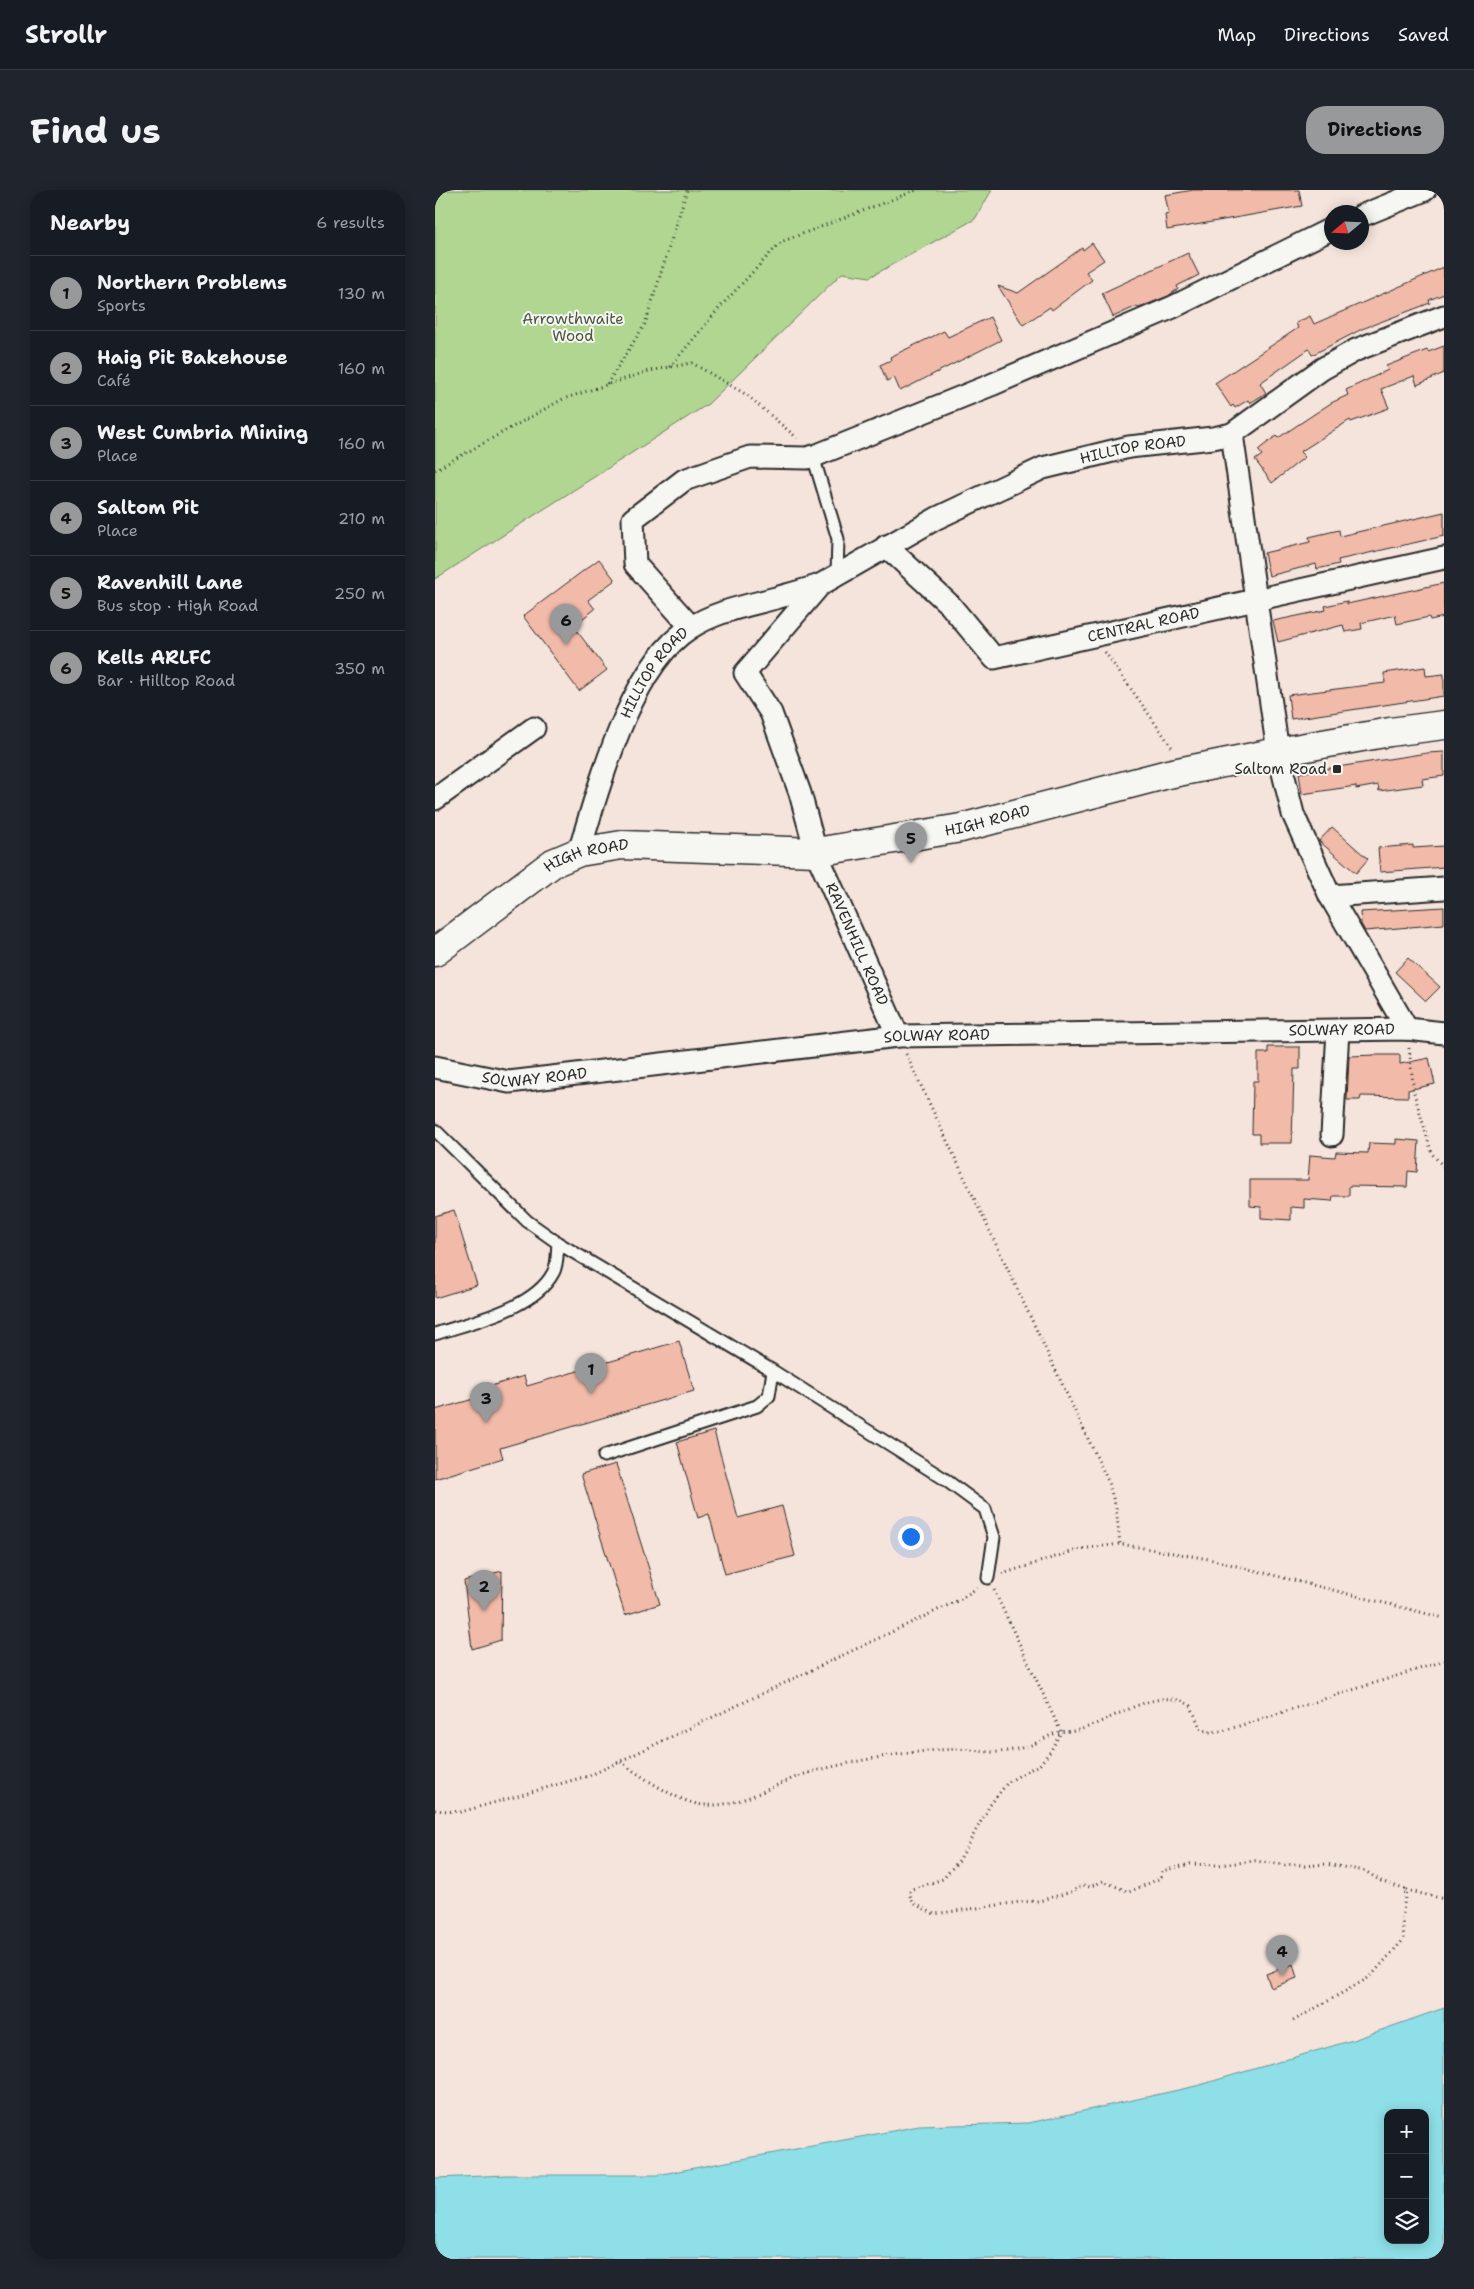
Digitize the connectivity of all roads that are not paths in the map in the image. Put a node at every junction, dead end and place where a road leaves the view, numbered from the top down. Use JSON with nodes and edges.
{"nodes":[{"id":1,"x":1425,"y":190,"type":"edge"},
{"id":2,"x":1369,"y":213,"type":"edge"},
{"id":3,"x":1324,"y":232,"type":"edge"},
{"id":4,"x":1444,"y":316,"type":"edge"},
{"id":5,"x":1232,"y":434,"type":"junction"},
{"id":6,"x":815,"y":456,"type":"junction"},
{"id":7,"x":886,"y":546,"type":"junction"},
{"id":8,"x":1444,"y":558,"type":"edge"},
{"id":9,"x":828,"y":580,"type":"junction"},
{"id":10,"x":1255,"y":600,"type":"junction"},
{"id":11,"x":691,"y":627,"type":"junction"},
{"id":12,"x":745,"y":673,"type":"joint"},
{"id":13,"x":1444,"y":725,"type":"edge"},
{"id":14,"x":534,"y":728,"type":"dead end"},
{"id":15,"x":1278,"y":752,"type":"junction"},
{"id":16,"x":435,"y":799,"type":"edge"},
{"id":17,"x":579,"y":852,"type":"junction"},
{"id":18,"x":816,"y":852,"type":"junction"},
{"id":19,"x":1444,"y":888,"type":"edge"},
{"id":20,"x":1329,"y":896,"type":"junction"},
{"id":21,"x":435,"y":952,"type":"edge"},
{"id":22,"x":1407,"y":1029,"type":"junction"},
{"id":23,"x":1338,"y":1030,"type":"junction"},
{"id":24,"x":1444,"y":1032,"type":"edge"},
{"id":25,"x":898,"y":1036,"type":"junction"},
{"id":26,"x":435,"y":1067,"type":"edge"},
{"id":27,"x":435,"y":1130,"type":"edge"},
{"id":28,"x":1333,"y":1135,"type":"dead end"},
{"id":29,"x":559,"y":1242,"type":"junction"},
{"id":30,"x":435,"y":1334,"type":"edge"},
{"id":31,"x":773,"y":1370,"type":"junction"},
{"id":32,"x":604,"y":1456,"type":"dead end"},
{"id":33,"x":988,"y":1578,"type":"road end"}],
"edges":[{"from":1,"to":2,"type":"street"},
{"from":3,"to":6,"type":"street"},
{"from":4,"to":5,"type":"street","name":"HILLTOP ROAD"},
{"from":5,"to":7,"type":"street","name":"HILLTOP ROAD"},
{"from":5,"to":10,"type":"street"},
{"from":6,"to":9,"type":"lane"},
{"from":6,"to":11,"type":"street"},
{"from":7,"to":9,"type":"street","name":"HILLTOP ROAD"},
{"from":7,"to":10,"type":"street","name":"CENTRAL ROAD"},
{"from":8,"to":10,"type":"street","name":"CENTRAL ROAD"},
{"from":9,"to":11,"type":"street","name":"HILLTOP ROAD"},
{"from":9,"to":12,"type":"street","name":"HILLTOP ROAD"},
{"from":10,"to":15,"type":"street"},
{"from":11,"to":17,"type":"street","name":"HILLTOP ROAD"},
{"from":12,"to":18,"type":"street","name":"RAVENHILL ROAD"},
{"from":13,"to":15,"type":"street","name":"HIGH ROAD"},
{"from":14,"to":16,"type":"street"},
{"from":15,"to":18,"type":"street","name":"HIGH ROAD"},
{"from":15,"to":20,"type":"street"},
{"from":17,"to":18,"type":"street","name":"HIGH ROAD"},
{"from":17,"to":21,"type":"street","name":"HIGH ROAD"},
{"from":18,"to":25,"type":"street","name":"RAVENHILL ROAD"},
{"from":19,"to":20,"type":"street"},
{"from":20,"to":22,"type":"street"},
{"from":22,"to":23,"type":"street","name":"SOLWAY ROAD"},
{"from":22,"to":24,"type":"street","name":"SOLWAY ROAD"},
{"from":23,"to":25,"type":"street","name":"SOLWAY ROAD"},
{"from":23,"to":28,"type":"street"},
{"from":25,"to":26,"type":"street","name":"SOLWAY ROAD"},
{"from":27,"to":29,"type":"lane"},
{"from":29,"to":30,"type":"lane"},
{"from":29,"to":31,"type":"lane"},
{"from":31,"to":32,"type":"lane"},
{"from":31,"to":33,"type":"lane"}]}
